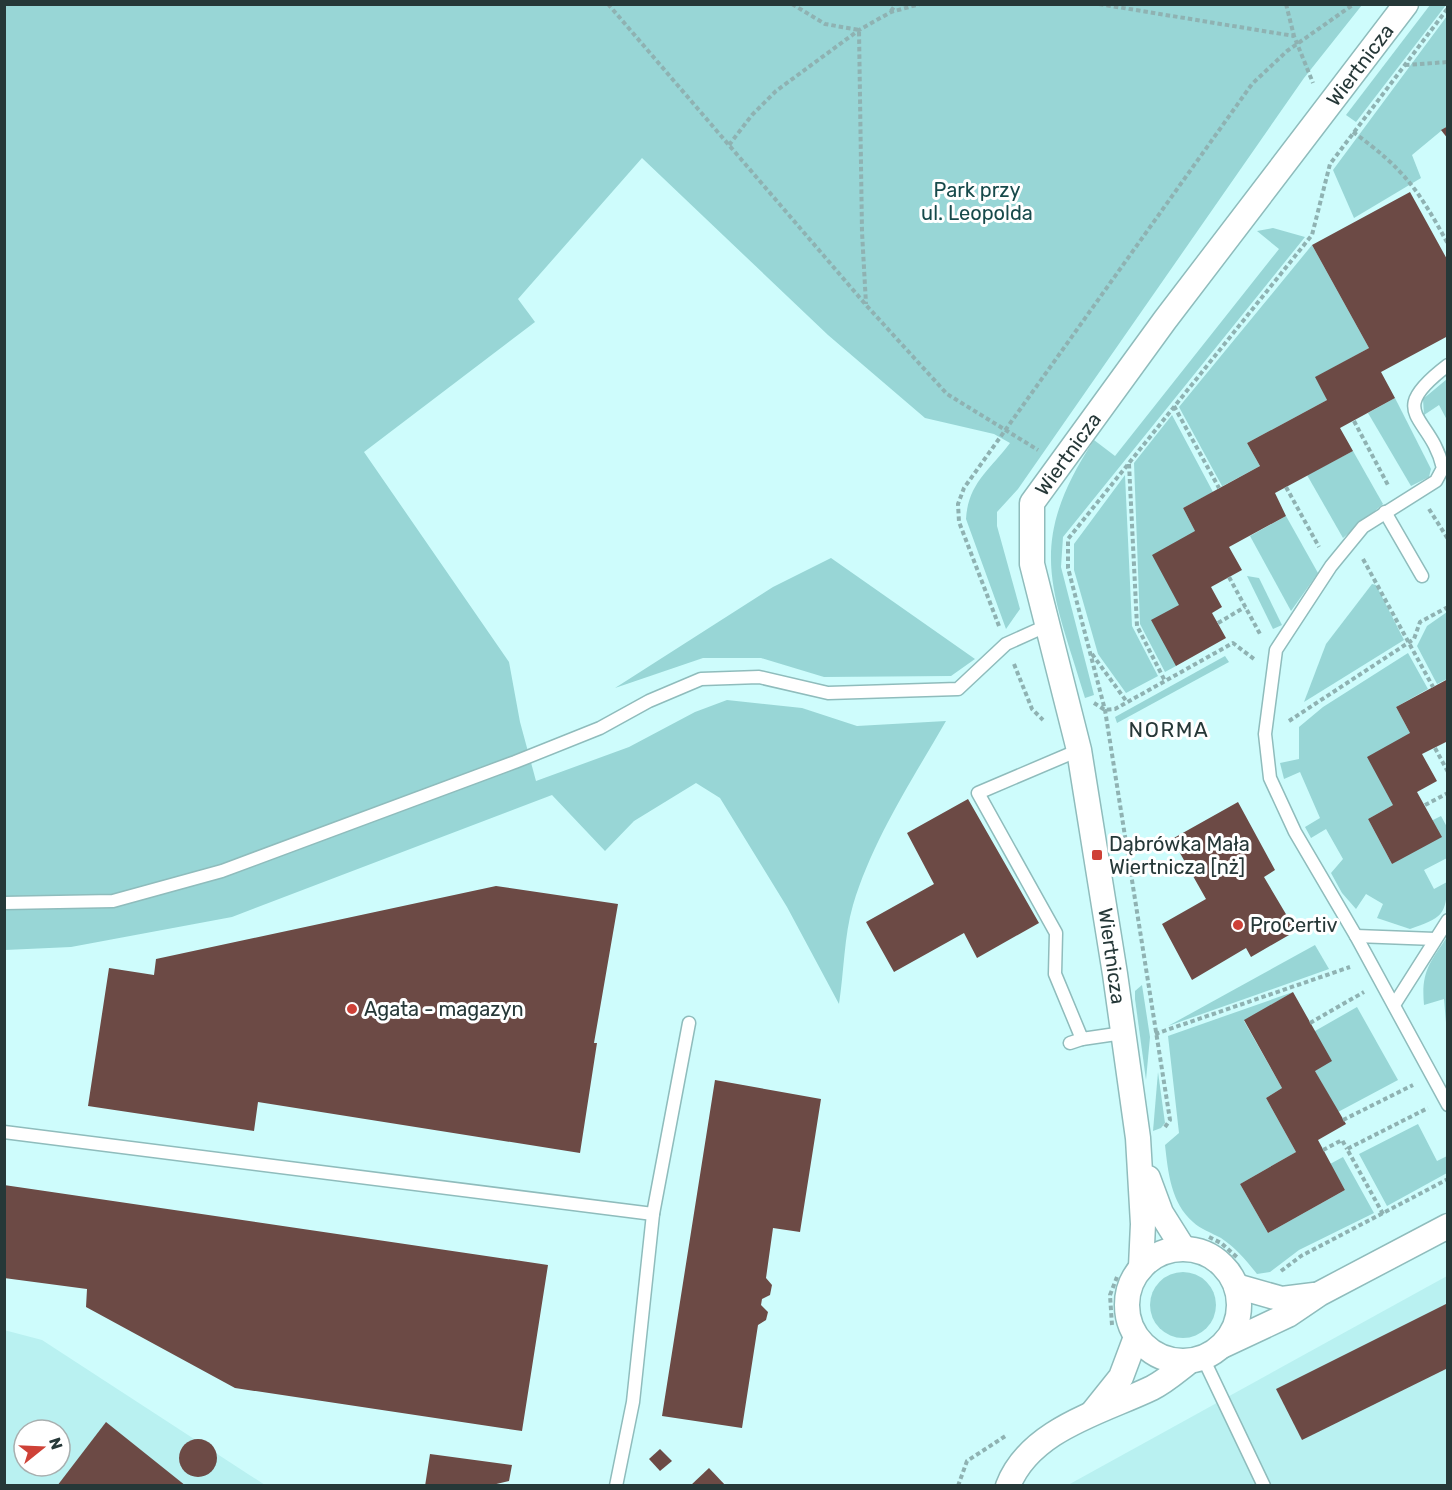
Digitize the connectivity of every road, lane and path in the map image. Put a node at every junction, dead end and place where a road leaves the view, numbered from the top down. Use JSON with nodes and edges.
{"nodes":[{"id":1,"x":608,"y":4,"type":"edge"},
{"id":2,"x":792,"y":4,"type":"edge"},
{"id":3,"x":896,"y":4,"type":"edge"},
{"id":4,"x":920,"y":4,"type":"edge"},
{"id":5,"x":1099,"y":4,"type":"edge"},
{"id":6,"x":1286,"y":4,"type":"edge"},
{"id":7,"x":1354,"y":4,"type":"edge"},
{"id":8,"x":1406,"y":4,"type":"edge"},
{"id":9,"x":1448,"y":8,"type":"edge"},
{"id":10,"x":891,"y":12,"type":"junction"},
{"id":11,"x":859,"y":30,"type":"junction"},
{"id":12,"x":1294,"y":36,"type":"junction"},
{"id":13,"x":1297,"y":43,"type":"junction"},
{"id":14,"x":1448,"y":62,"type":"edge"},
{"id":15,"x":1404,"y":65,"type":"junction"},
{"id":16,"x":1316,"y":90,"type":"dead end"},
{"id":17,"x":1353,"y":132,"type":"junction"},
{"id":18,"x":729,"y":145,"type":"junction"},
{"id":19,"x":1448,"y":244,"type":"edge"},
{"id":20,"x":866,"y":305,"type":"junction"},
{"id":21,"x":1448,"y":365,"type":"edge"},
{"id":22,"x":1174,"y":406,"type":"junction"},
{"id":23,"x":1354,"y":421,"type":"dead end"},
{"id":24,"x":1006,"y":428,"type":"junction"},
{"id":25,"x":1129,"y":462,"type":"junction"},
{"id":26,"x":1059,"y":467,"type":"junction"},
{"id":27,"x":1219,"y":488,"type":"dead end"},
{"id":28,"x":1286,"y":488,"type":"dead end"},
{"id":29,"x":1418,"y":492,"type":"junction"},
{"id":30,"x":1398,"y":504,"type":"junction"},
{"id":31,"x":1385,"y":512,"type":"junction"},
{"id":32,"x":1448,"y":538,"type":"edge"},
{"id":33,"x":1352,"y":540,"type":"junction"},
{"id":34,"x":1331,"y":566,"type":"junction"},
{"id":35,"x":1422,"y":576,"type":"dead end"},
{"id":36,"x":1229,"y":577,"type":"dead end"},
{"id":37,"x":1245,"y":607,"type":"junction"},
{"id":38,"x":1448,"y":607,"type":"edge"},
{"id":39,"x":1218,"y":623,"type":"dead end"},
{"id":40,"x":1046,"y":626,"type":"junction"},
{"id":41,"x":1408,"y":642,"type":"junction"},
{"id":42,"x":1006,"y":644,"type":"junction"},
{"id":43,"x":1091,"y":653,"type":"junction"},
{"id":44,"x":1274,"y":660,"type":"junction"},
{"id":45,"x":1165,"y":681,"type":"junction"},
{"id":46,"x":1271,"y":682,"type":"junction"},
{"id":47,"x":1433,"y":687,"type":"dead end"},
{"id":48,"x":1127,"y":702,"type":"junction"},
{"id":49,"x":1032,"y":709,"type":"dead end"},
{"id":50,"x":1105,"y":710,"type":"junction"},
{"id":51,"x":1264,"y":734,"type":"junction"},
{"id":52,"x":1435,"y":748,"type":"dead end"},
{"id":53,"x":1079,"y":750,"type":"junction"},
{"id":54,"x":1448,"y":772,"type":"edge"},
{"id":55,"x":1448,"y":793,"type":"edge"},
{"id":56,"x":1425,"y":805,"type":"dead end"},
{"id":57,"x":4,"y":903,"type":"edge"},
{"id":58,"x":1448,"y":920,"type":"edge"},
{"id":59,"x":1356,"y":936,"type":"junction"},
{"id":60,"x":1435,"y":939,"type":"junction"},
{"id":61,"x":1368,"y":958,"type":"junction"},
{"id":62,"x":1381,"y":982,"type":"junction"},
{"id":63,"x":1394,"y":1005,"type":"junction"},
{"id":64,"x":1152,"y":1011,"type":"dead end"},
{"id":65,"x":689,"y":1023,"type":"dead end"},
{"id":66,"x":1310,"y":1023,"type":"dead end"},
{"id":67,"x":1123,"y":1033,"type":"junction"},
{"id":68,"x":1155,"y":1034,"type":"dead end"},
{"id":69,"x":1432,"y":1076,"type":"junction"},
{"id":70,"x":1446,"y":1102,"type":"edge"},
{"id":71,"x":1343,"y":1120,"type":"dead end"},
{"id":72,"x":4,"y":1132,"type":"edge"},
{"id":73,"x":1138,"y":1138,"type":"junction"},
{"id":74,"x":1347,"y":1149,"type":"junction"},
{"id":75,"x":1323,"y":1150,"type":"dead end"},
{"id":76,"x":1448,"y":1179,"type":"edge"},
{"id":77,"x":653,"y":1214,"type":"junction"},
{"id":78,"x":1383,"y":1214,"type":"junction"},
{"id":79,"x":1448,"y":1226,"type":"edge"},
{"id":80,"x":1183,"y":1248,"type":"junction"},
{"id":81,"x":1131,"y":1268,"type":"junction"},
{"id":82,"x":1236,"y":1286,"type":"junction"},
{"id":83,"x":1319,"y":1294,"type":"junction"},
{"id":84,"x":1265,"y":1295,"type":"junction"},
{"id":85,"x":1125,"y":1336,"type":"junction"},
{"id":86,"x":1205,"y":1355,"type":"junction"},
{"id":87,"x":1091,"y":1414,"type":"junction"},
{"id":88,"x":1012,"y":1432,"type":"dead end"},
{"id":89,"x":616,"y":1485,"type":"edge"},
{"id":90,"x":958,"y":1485,"type":"edge"},
{"id":91,"x":1008,"y":1485,"type":"edge"},
{"id":92,"x":1264,"y":1485,"type":"edge"}],
"edges":[{"from":1,"to":18,"type":"path"},
{"from":2,"to":11,"type":"path"},
{"from":3,"to":10,"type":"path"},
{"from":4,"to":10,"type":"path"},
{"from":5,"to":12,"type":"path"},
{"from":6,"to":12,"type":"path"},
{"from":7,"to":13,"type":"path"},
{"from":8,"to":26,"type":"street","name":"Wiertnicza"},
{"from":9,"to":15,"type":"path"},
{"from":10,"to":11,"type":"path"},
{"from":11,"to":18,"type":"path"},
{"from":11,"to":20,"type":"path"},
{"from":12,"to":13,"type":"path"},
{"from":13,"to":16,"type":"path"},
{"from":13,"to":24,"type":"path"},
{"from":14,"to":15,"type":"path"},
{"from":15,"to":17,"type":"path"},
{"from":17,"to":19,"type":"path"},
{"from":17,"to":22,"type":"path"},
{"from":18,"to":20,"type":"path"},
{"from":20,"to":24,"type":"path"},
{"from":21,"to":29,"type":"lane"},
{"from":22,"to":25,"type":"path"},
{"from":22,"to":27,"type":"path"},
{"from":23,"to":30,"type":"path"},
{"from":24,"to":26,"type":"path"},
{"from":24,"to":42,"type":"path"},
{"from":25,"to":43,"type":"path"},
{"from":25,"to":45,"type":"path"},
{"from":26,"to":40,"type":"street","name":"Wiertnicza"},
{"from":28,"to":34,"type":"path"},
{"from":29,"to":30,"type":"lane"},
{"from":29,"to":32,"type":"path"},
{"from":30,"to":31,"type":"lane"},
{"from":31,"to":33,"type":"lane"},
{"from":31,"to":35,"type":"lane"},
{"from":33,"to":34,"type":"lane"},
{"from":33,"to":41,"type":"path"},
{"from":34,"to":44,"type":"lane"},
{"from":36,"to":37,"type":"path"},
{"from":37,"to":39,"type":"path"},
{"from":37,"to":44,"type":"path"},
{"from":38,"to":41,"type":"path"},
{"from":40,"to":42,"type":"lane"},
{"from":40,"to":53,"type":"street","name":"Wiertnicza"},
{"from":41,"to":47,"type":"path"},
{"from":41,"to":51,"type":"path"},
{"from":42,"to":49,"type":"path"},
{"from":42,"to":57,"type":"lane"},
{"from":43,"to":48,"type":"path"},
{"from":43,"to":50,"type":"path"},
{"from":44,"to":46,"type":"lane"},
{"from":45,"to":46,"type":"path"},
{"from":45,"to":48,"type":"path"},
{"from":46,"to":51,"type":"lane"},
{"from":48,"to":50,"type":"path"},
{"from":50,"to":64,"type":"path"},
{"from":51,"to":59,"type":"lane"},
{"from":52,"to":54,"type":"path"},
{"from":53,"to":67,"type":"street","name":"Wiertnicza"},
{"from":53,"to":67,"type":"lane"},
{"from":55,"to":56,"type":"path"},
{"from":58,"to":60,"type":"lane"},
{"from":59,"to":60,"type":"lane"},
{"from":59,"to":61,"type":"lane"},
{"from":60,"to":63,"type":"lane"},
{"from":61,"to":62,"type":"lane"},
{"from":61,"to":68,"type":"path"},
{"from":62,"to":63,"type":"lane"},
{"from":62,"to":66,"type":"path"},
{"from":63,"to":69,"type":"lane"},
{"from":65,"to":77,"type":"lane"},
{"from":67,"to":73,"type":"street","name":"Wiertnicza"},
{"from":69,"to":70,"type":"lane"},
{"from":69,"to":71,"type":"path"},
{"from":70,"to":74,"type":"path"},
{"from":72,"to":77,"type":"lane"},
{"from":73,"to":80,"type":"street","name":"Wiertnicza"},
{"from":73,"to":81,"type":"street","name":"Wiertnicza"},
{"from":74,"to":75,"type":"path"},
{"from":74,"to":78,"type":"path"},
{"from":76,"to":78,"type":"path"},
{"from":77,"to":89,"type":"lane"},
{"from":78,"to":84,"type":"path"},
{"from":79,"to":83,"type":"street"},
{"from":80,"to":81,"type":"street"},
{"from":80,"to":82,"type":"street"},
{"from":81,"to":85,"type":"street"},
{"from":81,"to":85,"type":"path"},
{"from":82,"to":84,"type":"street"},
{"from":82,"to":86,"type":"street"},
{"from":83,"to":84,"type":"street"},
{"from":83,"to":86,"type":"street"},
{"from":85,"to":86,"type":"street"},
{"from":85,"to":87,"type":"street"},
{"from":86,"to":87,"type":"street"},
{"from":86,"to":92,"type":"lane"},
{"from":87,"to":91,"type":"street"},
{"from":88,"to":90,"type":"path"}]}
